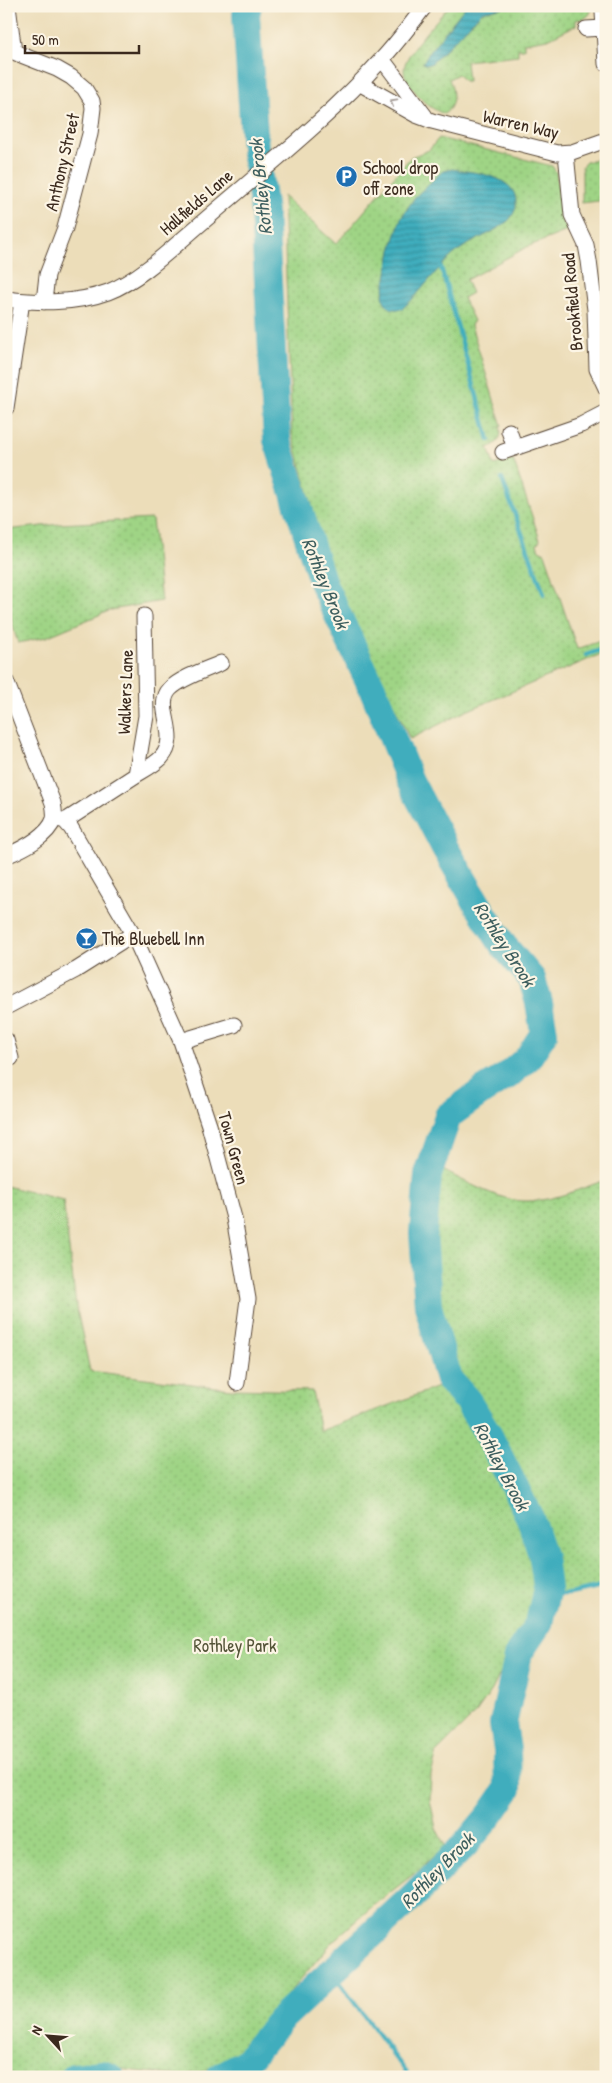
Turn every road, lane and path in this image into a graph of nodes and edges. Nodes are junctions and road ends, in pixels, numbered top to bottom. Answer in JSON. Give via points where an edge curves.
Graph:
{"nodes":[{"id":1,"x":8,"y":6,"type":"edge"},
{"id":2,"x":425,"y":6,"type":"edge"},
{"id":3,"x":603,"y":12,"type":"dead end"},
{"id":4,"x":604,"y":28,"type":"junction"},
{"id":5,"x":586,"y":29,"type":"dead end"},
{"id":6,"x":10,"y":50,"type":"edge"},
{"id":7,"x":382,"y":60,"type":"junction"},
{"id":8,"x":606,"y":64,"type":"edge"},
{"id":9,"x":359,"y":83,"type":"junction"},
{"id":10,"x":427,"y":120,"type":"junction"},
{"id":11,"x":606,"y":140,"type":"edge"},
{"id":12,"x":566,"y":153,"type":"junction"},
{"id":13,"x":6,"y":298,"type":"edge"},
{"id":14,"x":22,"y":300,"type":"junction"},
{"id":15,"x":44,"y":302,"type":"junction"},
{"id":16,"x":601,"y":344,"type":"edge"},
{"id":17,"x":606,"y":388,"type":"edge"},
{"id":18,"x":6,"y":408,"type":"edge"},
{"id":19,"x":606,"y":412,"type":"edge"},
{"id":20,"x":509,"y":431,"type":"dead end"},
{"id":21,"x":144,"y":616,"type":"dead end"},
{"id":22,"x":212,"y":663,"type":"dead end"},
{"id":23,"x":6,"y":681,"type":"edge"},
{"id":24,"x":136,"y":775,"type":"junction"},
{"id":25,"x":60,"y":819,"type":"junction"},
{"id":26,"x":6,"y":856,"type":"edge"},
{"id":27,"x":133,"y":934,"type":"junction"},
{"id":28,"x":6,"y":1008,"type":"edge"},
{"id":29,"x":234,"y":1025,"type":"dead end"},
{"id":30,"x":6,"y":1040,"type":"edge"},
{"id":31,"x":181,"y":1041,"type":"junction"},
{"id":32,"x":11,"y":1058,"type":"dead end"},
{"id":33,"x":237,"y":1383,"type":"dead end"}],
"edges":[{"from":1,"to":6,"type":"street"},
{"from":2,"to":7,"type":"street","name":"Hallfields Lane"},
{"from":3,"to":4,"type":"street"},
{"from":4,"to":5,"type":"street"},
{"from":4,"to":8,"type":"street"},
{"from":6,"to":15,"type":"street","name":"Anthony Street","via":[[71,77],[84,88],[94,108],[65,228],[47,275]]},
{"from":7,"to":9,"type":"street","name":"Hallfields Lane"},
{"from":7,"to":10,"type":"street"},
{"from":10,"to":9,"type":"street","name":"Warren Way","one_way":true},
{"from":9,"to":15,"type":"street","name":"Hallfields Lane","via":[[309,131],[165,253],[123,284],[94,296]]},
{"from":10,"to":12,"type":"street","name":"Warren Way","via":[[546,151]]},
{"from":11,"to":12,"type":"street","name":"Warren Way"},
{"from":12,"to":16,"type":"street","name":"Brookfield Road","via":[[572,215],[588,252]]},
{"from":13,"to":14,"type":"street","name":"Hallfields Lane"},
{"from":14,"to":15,"type":"street","name":"Hallfields Lane"},
{"from":14,"to":18,"type":"street"},
{"from":16,"to":17,"type":"street","name":"Brookfield Road","via":[[597,369]]},
{"from":19,"to":20,"type":"street","via":[[581,425],[509,450]]},
{"from":21,"to":24,"type":"street","name":"Walkers Lane","via":[[146,716]]},
{"from":22,"to":24,"type":"street","via":[[166,694],[168,746],[161,758]]},
{"from":23,"to":25,"type":"street"},
{"from":24,"to":25,"type":"street"},
{"from":25,"to":26,"type":"street"},
{"from":25,"to":27,"type":"street","name":"Town Green","via":[[72,828]]},
{"from":27,"to":28,"type":"street"},
{"from":27,"to":31,"type":"street","name":"Town Green"},
{"from":29,"to":31,"type":"street"},
{"from":30,"to":32,"type":"street"},
{"from":31,"to":33,"type":"street","name":"Town Green","via":[[209,1125],[234,1218],[248,1299]]}]}
